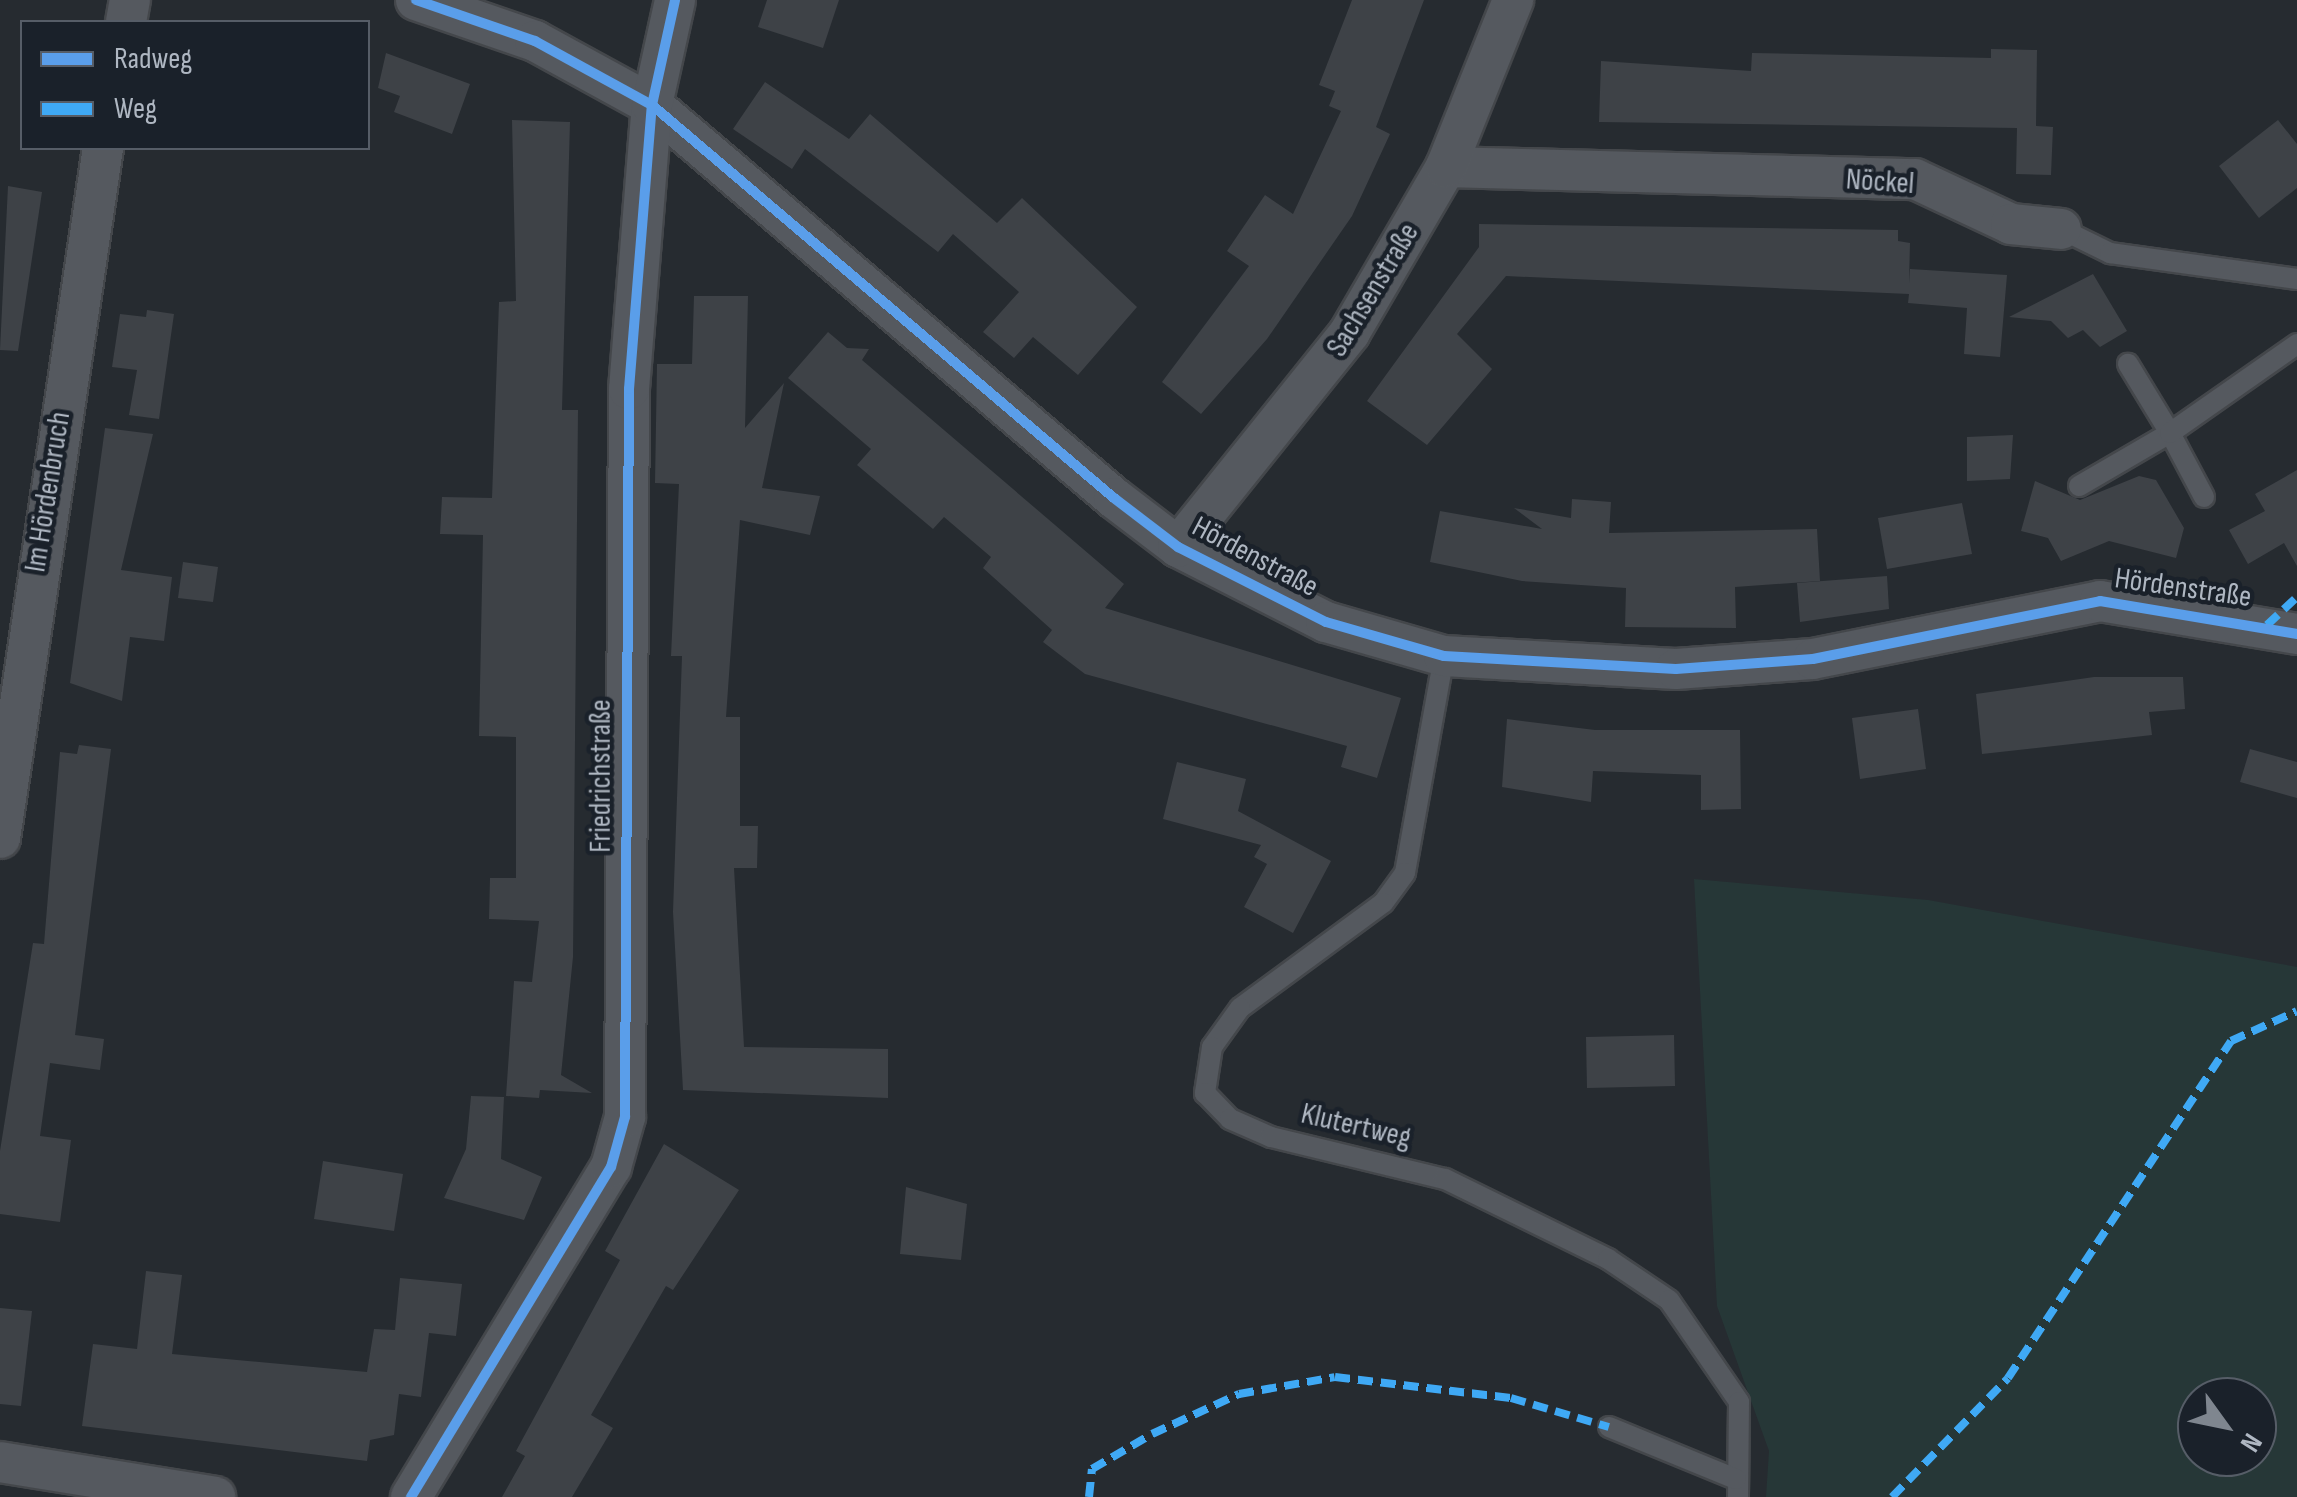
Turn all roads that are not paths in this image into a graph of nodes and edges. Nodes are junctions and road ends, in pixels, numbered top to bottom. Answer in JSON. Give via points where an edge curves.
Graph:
{"nodes":[{"id":1,"x":416,"y":0,"type":"edge"},
{"id":2,"x":675,"y":0,"type":"edge"},
{"id":3,"x":1513,"y":0,"type":"edge"},
{"id":4,"x":652,"y":106,"type":"junction"},
{"id":5,"x":103,"y":150,"type":"edge"},
{"id":6,"x":1446,"y":167,"type":"junction"},
{"id":7,"x":2061,"y":228,"type":"joint"},
{"id":8,"x":2297,"y":278,"type":"edge"},
{"id":9,"x":2297,"y":344,"type":"edge"},
{"id":10,"x":2128,"y":364,"type":"dead end"},
{"id":11,"x":2170,"y":433,"type":"junction"},
{"id":12,"x":2079,"y":486,"type":"dead end"},
{"id":13,"x":2204,"y":497,"type":"dead end"},
{"id":14,"x":1178,"y":547,"type":"junction"},
{"id":15,"x":2297,"y":634,"type":"edge"},
{"id":16,"x":1444,"y":656,"type":"junction"},
{"id":17,"x":0,"y":838,"type":"edge"},
{"id":18,"x":1609,"y":1427,"type":"dead end"},
{"id":19,"x":0,"y":1462,"type":"edge"},
{"id":20,"x":1737,"y":1488,"type":"edge"},
{"id":21,"x":215,"y":1497,"type":"edge"},
{"id":22,"x":411,"y":1497,"type":"edge"}],
"edges":[{"from":1,"to":4,"type":"street","name":"Hördenstraße","via":[[535,41]]},
{"from":2,"to":4,"type":"street","name":"Friedrichstraße"},
{"from":3,"to":6,"type":"street","name":"Sachsenstraße"},
{"from":4,"to":14,"type":"street","name":"Hördenstraße"},
{"from":4,"to":22,"type":"street","name":"Friedrichstraße","via":[[629,389],[626,1117],[611,1168]]},
{"from":5,"to":17,"type":"street","name":"Im Hördenbruch"},
{"from":6,"to":7,"type":"street","name":"Nöckel","via":[[1915,180],[2011,224]]},
{"from":6,"to":14,"type":"street","name":"Sachsenstraße","via":[[1318,379]]},
{"from":7,"to":8,"type":"lane","name":"Nöckel","via":[[2110,254]]},
{"from":9,"to":11,"type":"lane"},
{"from":10,"to":11,"type":"lane"},
{"from":11,"to":12,"type":"lane"},
{"from":11,"to":13,"type":"lane"},
{"from":14,"to":16,"type":"street","name":"Hördenstraße","via":[[1268,599]]},
{"from":15,"to":16,"type":"street","name":"Hördenstraße","via":[[2100,601],[1813,659],[1676,669]]},
{"from":16,"to":20,"type":"lane","name":"Klutertweg","via":[[1405,873],[1383,903],[1240,1008],[1212,1047],[1205,1093],[1230,1119],[1270,1137],[1462,1186],[1669,1300],[1739,1402]]},
{"from":18,"to":20,"type":"lane","name":"Klutertweg"},
{"from":19,"to":21,"type":"street"}]}
